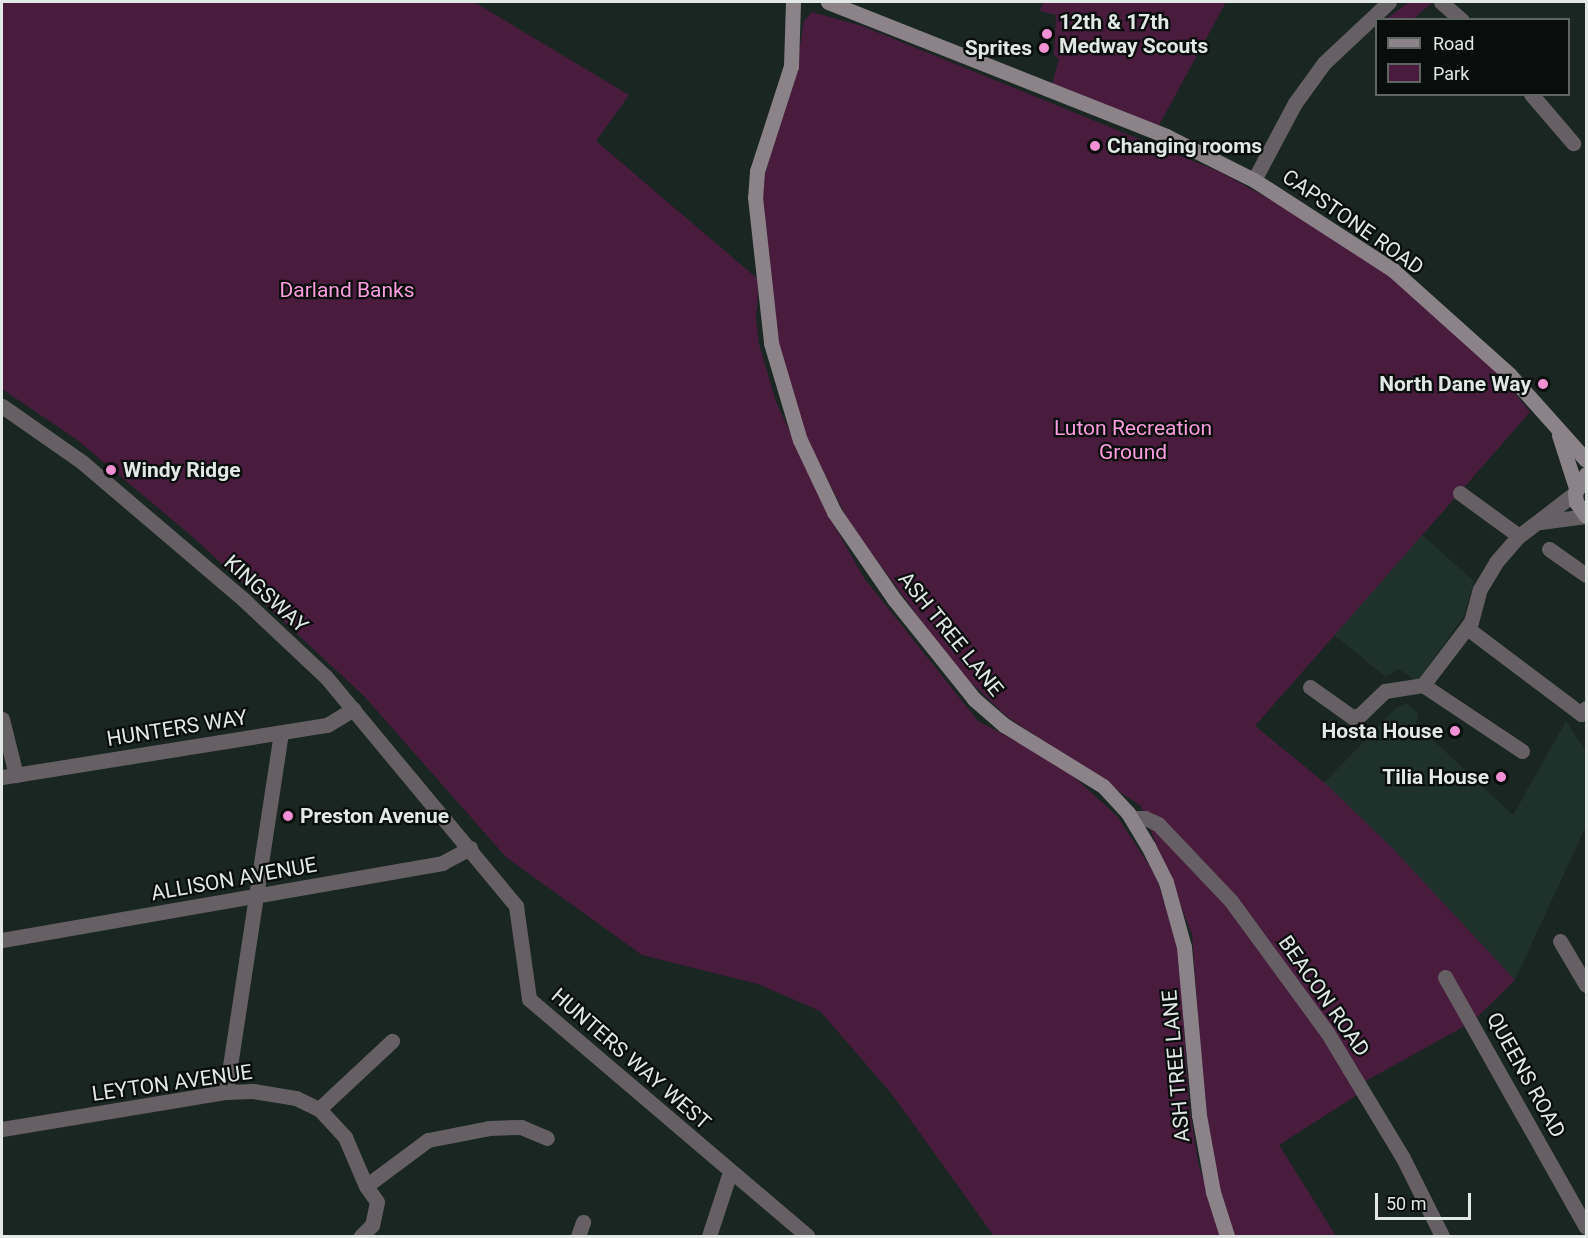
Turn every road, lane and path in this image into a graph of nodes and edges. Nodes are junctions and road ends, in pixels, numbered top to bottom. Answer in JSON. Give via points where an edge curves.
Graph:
{"nodes":[{"id":1,"x":793,"y":2,"type":"edge"},
{"id":2,"x":828,"y":2,"type":"edge"},
{"id":3,"x":1389,"y":2,"type":"edge"},
{"id":4,"x":1441,"y":2,"type":"edge"},
{"id":5,"x":1460,"y":18,"type":"edge"},
{"id":6,"x":1533,"y":96,"type":"edge"},
{"id":7,"x":1573,"y":143,"type":"dead end"},
{"id":8,"x":1254,"y":180,"type":"junction"},
{"id":9,"x":2,"y":406,"type":"edge"},
{"id":10,"x":1554,"y":421,"type":"junction"},
{"id":11,"x":1587,"y":460,"type":"edge"},
{"id":12,"x":1587,"y":474,"type":"edge"},
{"id":13,"x":1576,"y":490,"type":"junction"},
{"id":14,"x":1460,"y":493,"type":"dead end"},
{"id":15,"x":1586,"y":516,"type":"edge"},
{"id":16,"x":1540,"y":522,"type":"junction"},
{"id":17,"x":1519,"y":536,"type":"junction"},
{"id":18,"x":1549,"y":549,"type":"dead end"},
{"id":19,"x":1587,"y":575,"type":"edge"},
{"id":20,"x":1467,"y":628,"type":"junction"},
{"id":21,"x":1424,"y":685,"type":"junction"},
{"id":22,"x":1310,"y":687,"type":"dead end"},
{"id":23,"x":1587,"y":708,"type":"edge"},
{"id":24,"x":354,"y":709,"type":"junction"},
{"id":25,"x":2,"y":719,"type":"edge"},
{"id":26,"x":281,"y":733,"type":"junction"},
{"id":27,"x":1522,"y":751,"type":"dead end"},
{"id":28,"x":9,"y":776,"type":"edge"},
{"id":29,"x":1131,"y":818,"type":"junction"},
{"id":30,"x":470,"y":848,"type":"junction"},
{"id":31,"x":256,"y":896,"type":"junction"},
{"id":32,"x":2,"y":940,"type":"edge"},
{"id":33,"x":1560,"y":941,"type":"dead end"},
{"id":34,"x":1445,"y":977,"type":"dead end"},
{"id":35,"x":1587,"y":985,"type":"edge"},
{"id":36,"x":392,"y":1041,"type":"dead end"},
{"id":37,"x":226,"y":1092,"type":"junction"},
{"id":38,"x":320,"y":1109,"type":"junction"},
{"id":39,"x":2,"y":1129,"type":"edge"},
{"id":40,"x":547,"y":1138,"type":"dead end"},
{"id":41,"x":730,"y":1172,"type":"junction"},
{"id":42,"x":366,"y":1186,"type":"junction"},
{"id":43,"x":1587,"y":1227,"type":"edge"},
{"id":44,"x":361,"y":1236,"type":"edge"},
{"id":45,"x":709,"y":1236,"type":"edge"},
{"id":46,"x":807,"y":1236,"type":"edge"},
{"id":47,"x":1227,"y":1236,"type":"edge"},
{"id":48,"x":1442,"y":1236,"type":"edge"}],
"edges":[{"from":1,"to":29,"type":"street","name":"ASH TREE LANE","via":[[791,66],[759,161],[755,197],[771,343],[800,440],[834,512],[894,599],[974,699],[1004,725],[1084,772],[1113,795]]},
{"from":2,"to":8,"type":"street","name":"CAPSTONE ROAD","via":[[1166,136]]},
{"from":3,"to":8,"type":"street","via":[[1324,63],[1295,103]]},
{"from":4,"to":5,"type":"street"},
{"from":6,"to":7,"type":"street"},
{"from":8,"to":10,"type":"street","name":"CAPSTONE ROAD","via":[[1394,270],[1462,329]]},
{"from":9,"to":24,"type":"street","name":"KINGSWAY","via":[[82,462],[244,600]]},
{"from":10,"to":11,"type":"street","name":"CAPSTONE ROAD"},
{"from":10,"to":13,"type":"street","name":"CAPSTONE ROAD"},
{"from":12,"to":13,"type":"street"},
{"from":13,"to":15,"type":"street","name":"CAPSTONE ROAD","via":[[1576,502]]},
{"from":13,"to":16,"type":"street"},
{"from":14,"to":17,"type":"street"},
{"from":15,"to":16,"type":"street"},
{"from":16,"to":17,"type":"street"},
{"from":17,"to":20,"type":"street","via":[[1486,576]]},
{"from":18,"to":19,"type":"street"},
{"from":20,"to":21,"type":"street"},
{"from":20,"to":23,"type":"street","via":[[1581,714]]},
{"from":21,"to":22,"type":"street","via":[[1385,691],[1360,715],[1352,717]]},
{"from":21,"to":27,"type":"street"},
{"from":24,"to":26,"type":"street","name":"HUNTERS WAY","via":[[327,725]]},
{"from":24,"to":30,"type":"street","name":"KINGSWAY"},
{"from":25,"to":28,"type":"street"},
{"from":26,"to":28,"type":"street","name":"HUNTERS WAY"},
{"from":26,"to":31,"type":"street"},
{"from":29,"to":47,"type":"street","name":"ASH TREE LANE","via":[[1166,882],[1182,935],[1190,986],[1198,1107],[1213,1191]]},
{"from":29,"to":48,"type":"street","name":"BEACON ROAD","via":[[1145,818],[1158,824],[1231,901],[1327,1032],[1402,1158]]},
{"from":30,"to":31,"type":"street","name":"ALLISON AVENUE","via":[[442,863]]},
{"from":30,"to":41,"type":"street","name":"HUNTERS WAY WEST","via":[[516,906],[529,999]]},
{"from":31,"to":32,"type":"street","name":"ALLISON AVENUE"},
{"from":31,"to":37,"type":"street"},
{"from":33,"to":35,"type":"street"},
{"from":34,"to":43,"type":"street","name":"QUEENS ROAD"},
{"from":36,"to":38,"type":"street"},
{"from":37,"to":38,"type":"street","name":"LEYTON AVENUE","via":[[276,1093]]},
{"from":37,"to":39,"type":"street","name":"LEYTON AVENUE"},
{"from":38,"to":42,"type":"street","name":"LEYTON AVENUE","via":[[345,1137]]},
{"from":40,"to":42,"type":"street","via":[[521,1127],[489,1128],[428,1140]]},
{"from":41,"to":45,"type":"street"},
{"from":41,"to":46,"type":"street","name":"HUNTERS WAY WEST"},
{"from":42,"to":44,"type":"street","name":"LEYTON AVENUE","via":[[377,1202],[372,1225]]}]}
